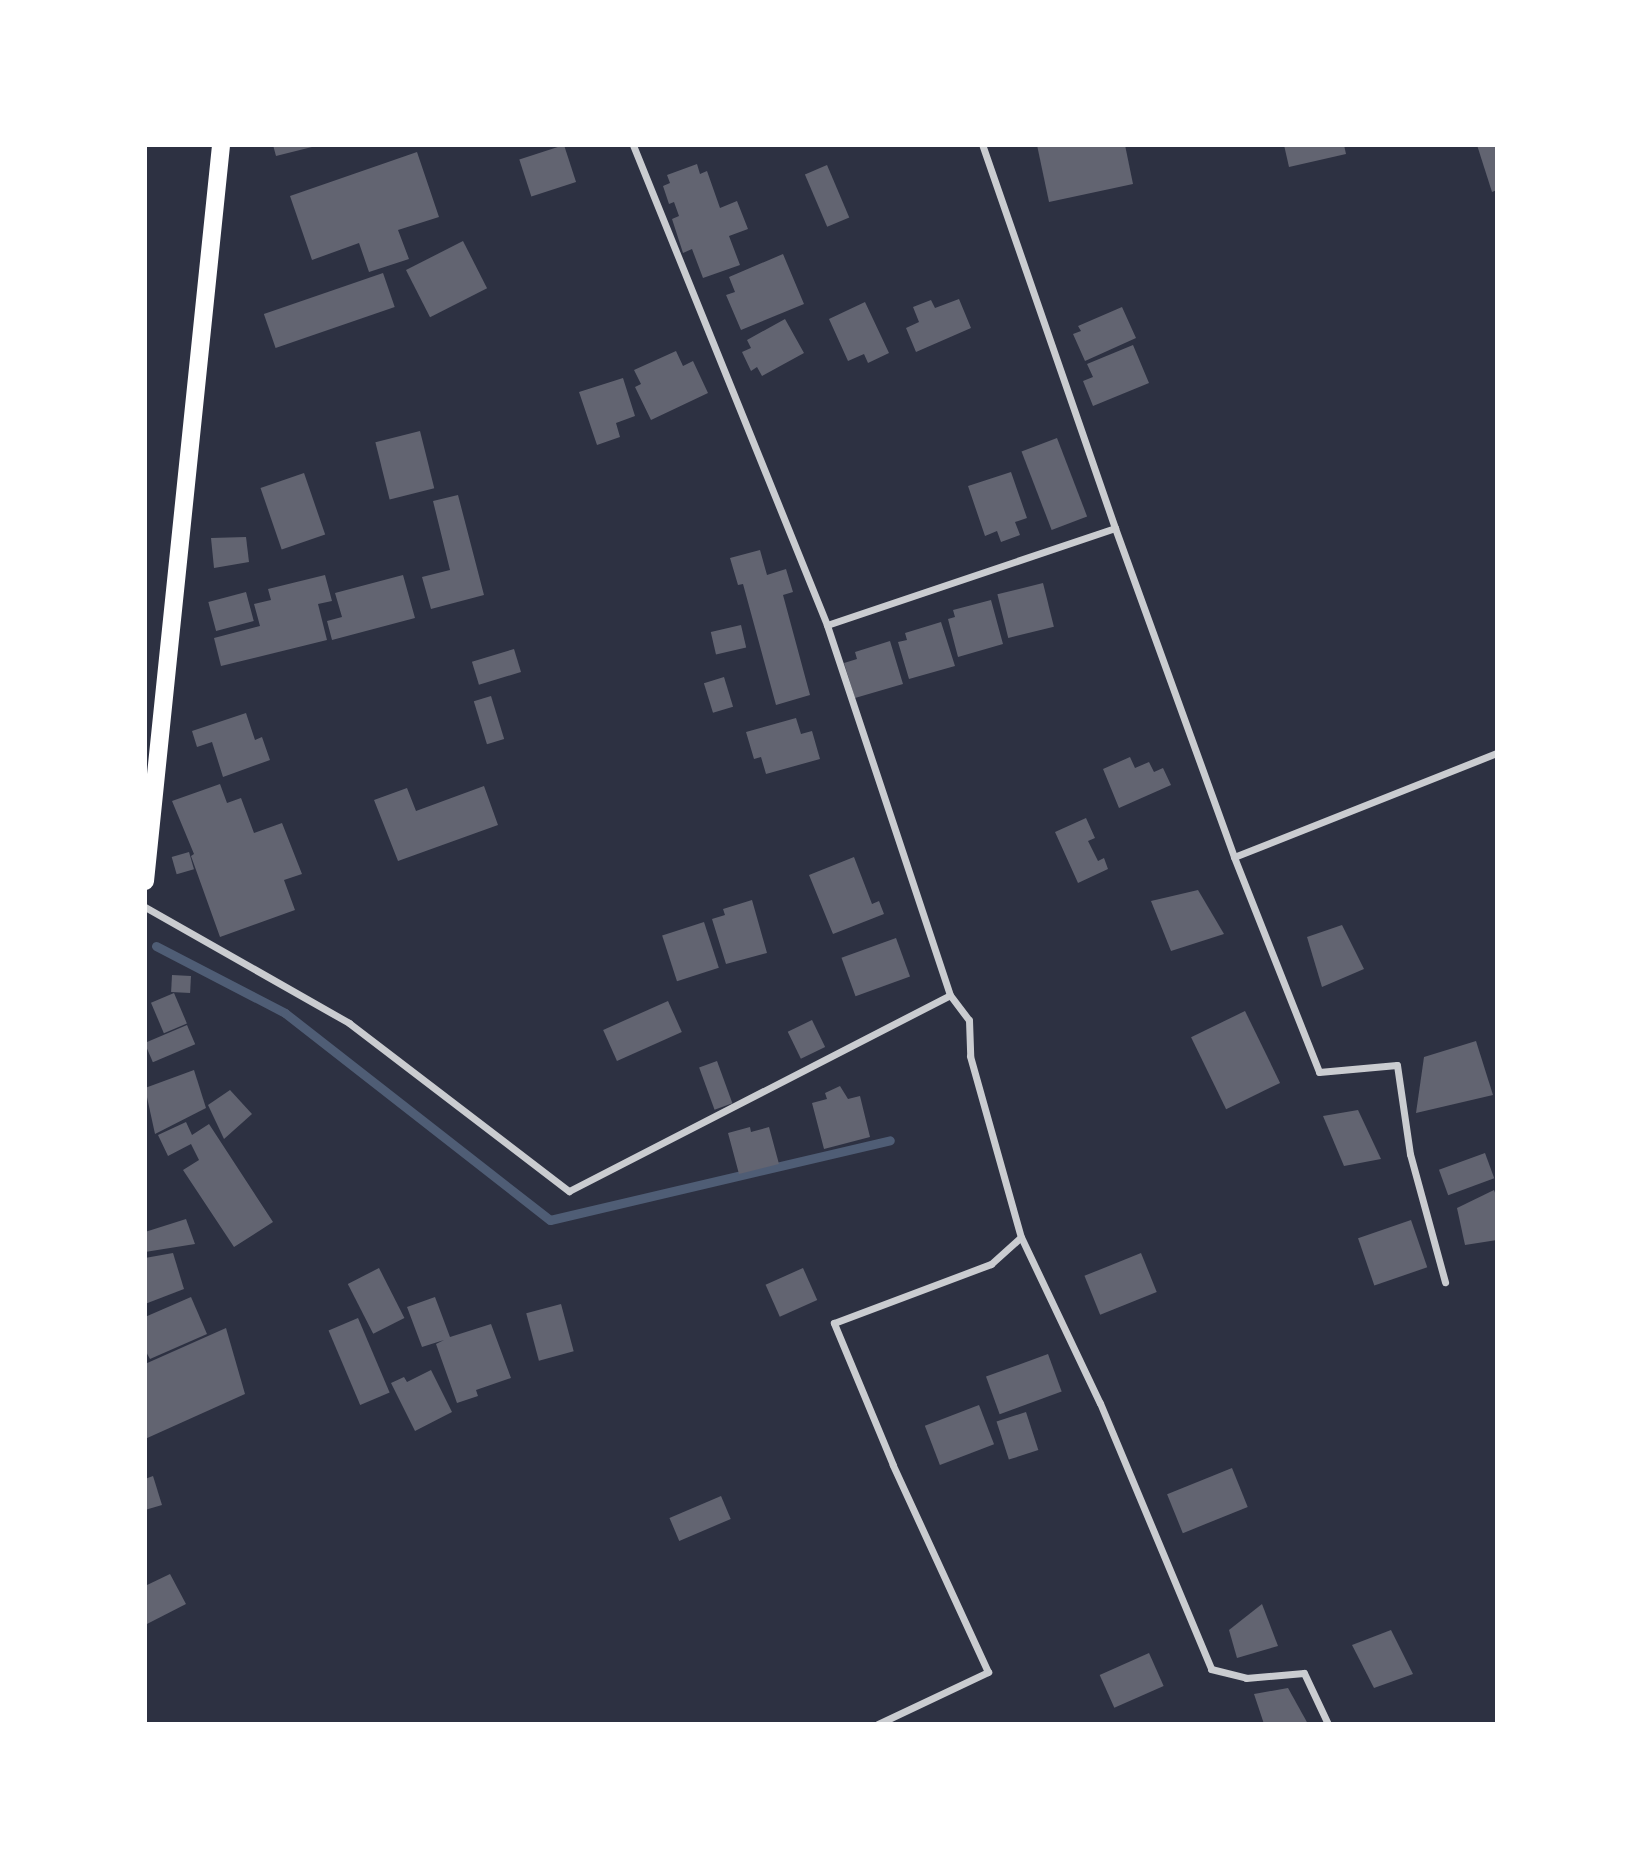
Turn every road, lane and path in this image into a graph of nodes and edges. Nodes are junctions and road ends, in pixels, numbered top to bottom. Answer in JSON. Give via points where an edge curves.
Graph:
{"nodes":[{"id":1,"x":221,"y":145,"type":"edge"},
{"id":2,"x":633,"y":145,"type":"edge"},
{"id":3,"x":982,"y":145,"type":"edge"},
{"id":4,"x":1115,"y":528,"type":"junction"},
{"id":5,"x":827,"y":625,"type":"junction"},
{"id":6,"x":1497,"y":753,"type":"edge"},
{"id":7,"x":1234,"y":857,"type":"junction"},
{"id":8,"x":145,"y":881,"type":"edge"},
{"id":9,"x":145,"y":907,"type":"edge"},
{"id":10,"x":950,"y":995,"type":"junction"},
{"id":11,"x":1021,"y":1237,"type":"junction"},
{"id":12,"x":1445,"y":1282,"type":"dead end"},
{"id":13,"x":878,"y":1724,"type":"edge"},
{"id":14,"x":1328,"y":1724,"type":"edge"}],
"edges":[{"from":1,"to":8,"type":"main road"},
{"from":2,"to":5,"type":"street"},
{"from":3,"to":4,"type":"street"},
{"from":4,"to":5,"type":"street"},
{"from":4,"to":7,"type":"street"},
{"from":5,"to":10,"type":"street"},
{"from":6,"to":7,"type":"street"},
{"from":7,"to":12,"type":"street","via":[[1319,1072],[1397,1065],[1410,1154]]},
{"from":9,"to":10,"type":"street","via":[[349,1023],[569,1191]]},
{"from":10,"to":11,"type":"street","via":[[970,1020],[970,1056]]},
{"from":11,"to":13,"type":"street","via":[[990,1264],[834,1323],[988,1672]]},
{"from":11,"to":14,"type":"street","via":[[1100,1403],[1211,1670],[1245,1678],[1304,1673]]}]}
